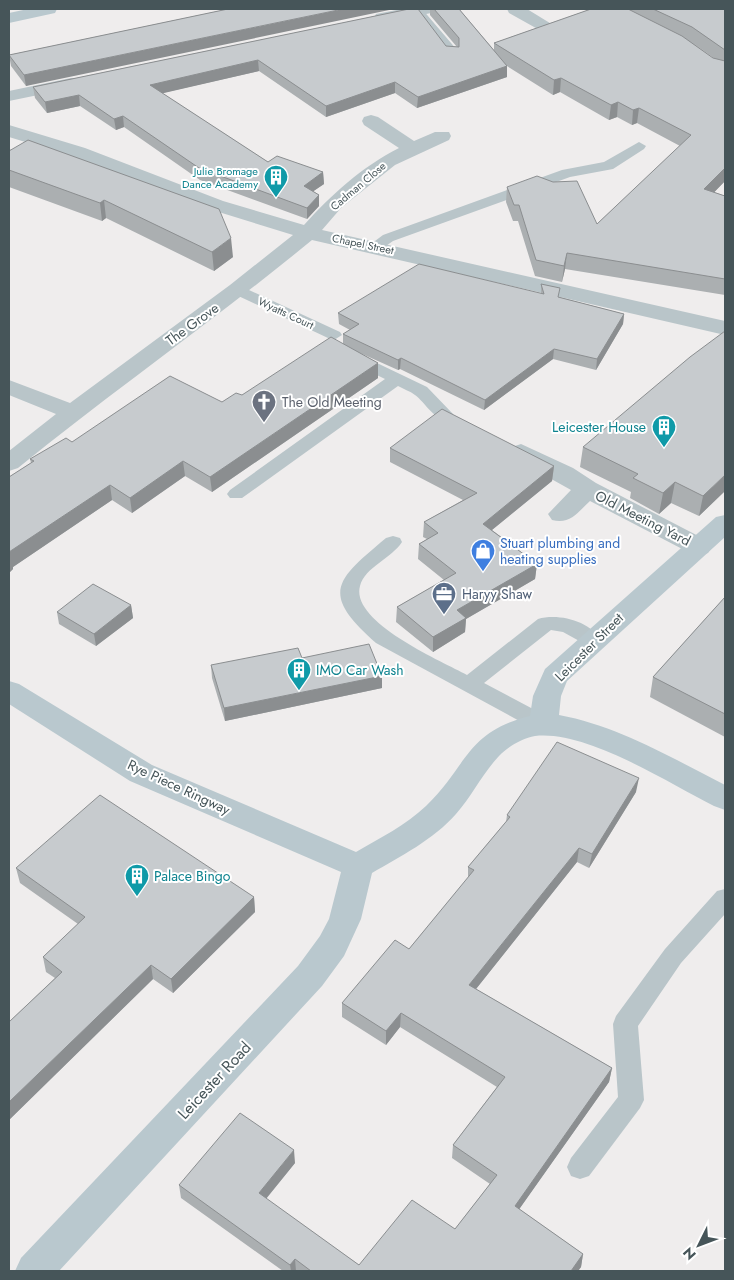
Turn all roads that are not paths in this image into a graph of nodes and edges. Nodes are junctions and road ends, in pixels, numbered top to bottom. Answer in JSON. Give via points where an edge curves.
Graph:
{"nodes":[{"id":1,"x":49,"y":9,"type":"edge"},
{"id":2,"x":515,"y":9,"type":"edge"},
{"id":3,"x":421,"y":10,"type":"edge"},
{"id":4,"x":9,"y":18,"type":"edge"},
{"id":5,"x":362,"y":22,"type":"edge"},
{"id":6,"x":565,"y":23,"type":"edge"},
{"id":7,"x":549,"y":28,"type":"junction"},
{"id":8,"x":524,"y":36,"type":"edge"},
{"id":9,"x":452,"y":53,"type":"edge"},
{"id":10,"x":85,"y":80,"type":"edge"},
{"id":11,"x":9,"y":96,"type":"edge"},
{"id":12,"x":371,"y":120,"type":"dead end"},
{"id":13,"x":9,"y":131,"type":"edge"},
{"id":14,"x":442,"y":136,"type":"dead end"},
{"id":15,"x":639,"y":146,"type":"dead end"},
{"id":16,"x":413,"y":148,"type":"junction"},
{"id":17,"x":308,"y":233,"type":"junction"},
{"id":18,"x":376,"y":247,"type":"junction"},
{"id":19,"x":238,"y":290,"type":"junction"},
{"id":20,"x":725,"y":328,"type":"edge"},
{"id":21,"x":334,"y":335,"type":"dead end"},
{"id":22,"x":341,"y":351,"type":"edge"},
{"id":23,"x":396,"y":378,"type":"junction"},
{"id":24,"x":9,"y":387,"type":"edge"},
{"id":25,"x":73,"y":412,"type":"junction"},
{"id":26,"x":453,"y":418,"type":"edge"},
{"id":27,"x":504,"y":444,"type":"edge"},
{"id":28,"x":9,"y":464,"type":"edge"},
{"id":29,"x":587,"y":489,"type":"junction"},
{"id":30,"x":236,"y":494,"type":"dead end"},
{"id":31,"x":561,"y":514,"type":"dead end"},
{"id":32,"x":725,"y":524,"type":"edge"},
{"id":33,"x":393,"y":542,"type":"dead end"},
{"id":34,"x":699,"y":547,"type":"junction"},
{"id":35,"x":592,"y":641,"type":"junction"},
{"id":36,"x":469,"y":684,"type":"junction"},
{"id":37,"x":9,"y":691,"type":"edge"},
{"id":38,"x":544,"y":724,"type":"junction"},
{"id":39,"x":725,"y":798,"type":"edge"},
{"id":40,"x":358,"y":866,"type":"junction"},
{"id":41,"x":725,"y":898,"type":"edge"},
{"id":42,"x":580,"y":1167,"type":"dead end"},
{"id":43,"x":34,"y":1271,"type":"edge"}],
"edges":[{"from":1,"to":4,"type":"main road"},
{"from":2,"to":7,"type":"street"},
{"from":3,"to":5,"type":"street"},
{"from":3,"to":9,"type":"lane"},
{"from":6,"to":7,"type":"street"},
{"from":7,"to":8,"type":"street"},
{"from":10,"to":11,"type":"street"},
{"from":12,"to":16,"type":"street"},
{"from":13,"to":17,"type":"street","name":"Chapel Street","via":[[78,152],[216,205]]},
{"from":14,"to":16,"type":"street","name":"Cadman Close"},
{"from":15,"to":18,"type":"lane","via":[[608,166],[567,173],[388,238]]},
{"from":16,"to":17,"type":"street","name":"Cadman Close","via":[[388,161],[342,198]]},
{"from":17,"to":18,"type":"street","name":"Chapel Street"},
{"from":17,"to":19,"type":"street","name":"The Grove"},
{"from":18,"to":20,"type":"street","name":"Chapel Street"},
{"from":19,"to":21,"type":"lane","name":"Wyatts Court"},
{"from":19,"to":25,"type":"street","name":"The Grove"},
{"from":22,"to":23,"type":"lane"},
{"from":23,"to":26,"type":"lane","via":[[421,391]]},
{"from":23,"to":30,"type":"lane"},
{"from":24,"to":25,"type":"street"},
{"from":25,"to":28,"type":"street","name":"The Grove"},
{"from":27,"to":29,"type":"street","name":"Old Meeting Yard"},
{"from":29,"to":31,"type":"street","name":"Old Meeting Yard"},
{"from":29,"to":34,"type":"street","name":"Old Meeting Yard"},
{"from":32,"to":34,"type":"main road","name":"Leicester Street"},
{"from":33,"to":36,"type":"lane","via":[[361,568],[350,585],[350,602],[383,638]]},
{"from":34,"to":35,"type":"main road","name":"Leicester Street"},
{"from":35,"to":36,"type":"lane","via":[[564,624],[545,624]]},
{"from":35,"to":38,"type":"main road","name":"Leicester Street","via":[[555,676],[547,696]]},
{"from":36,"to":38,"type":"lane"},
{"from":37,"to":40,"type":"main road","name":"Rye Piece Ringway","via":[[141,773]]},
{"from":38,"to":39,"type":"main road","via":[[567,727],[615,742]]},
{"from":38,"to":40,"type":"main road","via":[[518,729],[497,741],[480,759],[455,796],[430,822]]},
{"from":40,"to":43,"type":"main road","name":"Leicester Road","via":[[345,919],[332,946],[310,976]]},
{"from":41,"to":42,"type":"lane","via":[[672,956],[625,1024],[631,1100]]}]}
